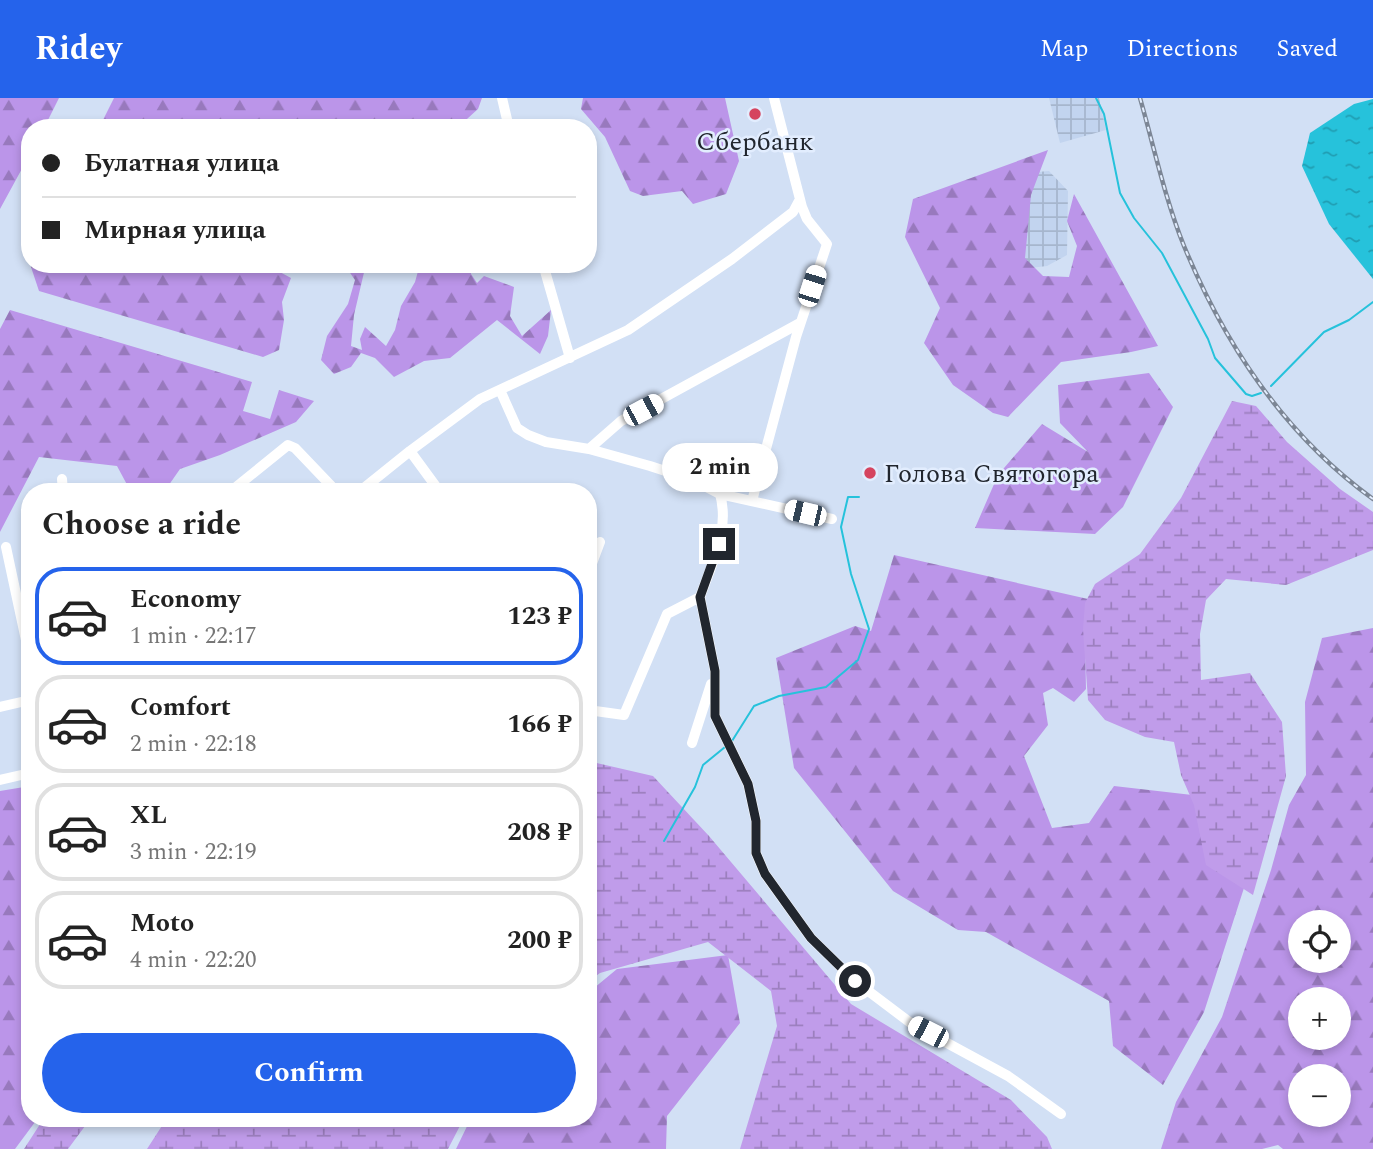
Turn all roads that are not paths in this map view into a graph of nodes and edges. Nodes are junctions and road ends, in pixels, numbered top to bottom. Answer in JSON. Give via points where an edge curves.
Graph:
{"nodes":[{"id":1,"x":502,"y":98,"type":"edge"},
{"id":2,"x":774,"y":98,"type":"edge"},
{"id":3,"x":507,"y":119,"type":"edge"},
{"id":4,"x":800,"y":199,"type":"junction"},
{"id":5,"x":546,"y":273,"type":"edge"},
{"id":6,"x":800,"y":323,"type":"junction"},
{"id":7,"x":570,"y":358,"type":"junction"},
{"id":8,"x":500,"y":390,"type":"junction"},
{"id":9,"x":589,"y":449,"type":"junction"},
{"id":10,"x":410,"y":451,"type":"junction"},
{"id":11,"x":62,"y":479,"type":"dead end"},
{"id":12,"x":62,"y":483,"type":"edge"},
{"id":13,"x":241,"y":483,"type":"edge"},
{"id":14,"x":328,"y":483,"type":"edge"},
{"id":15,"x":370,"y":483,"type":"edge"},
{"id":16,"x":433,"y":483,"type":"edge"},
{"id":17,"x":720,"y":494,"type":"junction"},
{"id":18,"x":752,"y":501,"type":"junction"},
{"id":19,"x":831,"y":519,"type":"dead end"},
{"id":20,"x":600,"y":542,"type":"dead end"},
{"id":21,"x":6,"y":547,"type":"dead end"},
{"id":22,"x":597,"y":550,"type":"edge"},
{"id":23,"x":700,"y":597,"type":"junction"},
{"id":24,"x":21,"y":617,"type":"edge"},
{"id":25,"x":715,"y":671,"type":"junction"},
{"id":26,"x":21,"y":702,"type":"edge"},
{"id":27,"x":0,"y":707,"type":"edge"},
{"id":28,"x":597,"y":711,"type":"edge"},
{"id":29,"x":692,"y":743,"type":"dead end"},
{"id":30,"x":21,"y":776,"type":"edge"},
{"id":31,"x":0,"y":780,"type":"edge"},
{"id":32,"x":1061,"y":1114,"type":"dead end"}],
"edges":[{"from":1,"to":3,"type":"street"},
{"from":2,"to":4,"type":"street"},
{"from":4,"to":6,"type":"street","via":[[807,219],[827,244]]},
{"from":4,"to":7,"type":"street","via":[[793,212],[733,259],[628,330]]},
{"from":5,"to":7,"type":"street"},
{"from":6,"to":9,"type":"street","via":[[621,421]]},
{"from":6,"to":18,"type":"street"},
{"from":7,"to":8,"type":"street"},
{"from":8,"to":9,"type":"street","via":[[517,428],[546,442]]},
{"from":8,"to":10,"type":"street","via":[[480,399]]},
{"from":9,"to":17,"type":"street","via":[[693,480]]},
{"from":10,"to":15,"type":"street"},
{"from":10,"to":16,"type":"street"},
{"from":11,"to":12,"type":"street"},
{"from":13,"to":14,"type":"street","via":[[288,445]]},
{"from":17,"to":18,"type":"street"},
{"from":17,"to":23,"type":"street","via":[[724,527]]},
{"from":18,"to":19,"type":"street"},
{"from":20,"to":22,"type":"street"},
{"from":21,"to":24,"type":"street"},
{"from":23,"to":25,"type":"street"},
{"from":23,"to":28,"type":"street","via":[[667,614],[624,715]]},
{"from":25,"to":29,"type":"street"},
{"from":25,"to":32,"type":"street","via":[[715,716],[748,784],[756,821],[756,853],[765,874],[811,938],[855,981],[912,1024],[1008,1076]]},
{"from":26,"to":27,"type":"street"},
{"from":30,"to":31,"type":"street"}]}
